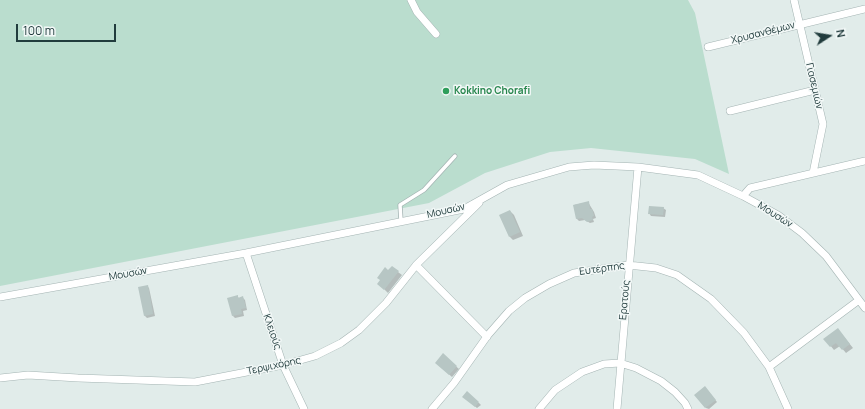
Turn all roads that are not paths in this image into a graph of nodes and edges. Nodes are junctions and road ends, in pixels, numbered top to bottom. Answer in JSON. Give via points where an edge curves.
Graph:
{"nodes":[{"id":1,"x":411,"y":0,"type":"edge"},
{"id":2,"x":794,"y":0,"type":"edge"},
{"id":3,"x":865,"y":9,"type":"edge"},
{"id":4,"x":800,"y":24,"type":"junction"},
{"id":5,"x":436,"y":34,"type":"dead end"},
{"id":6,"x":708,"y":47,"type":"dead end"},
{"id":7,"x":814,"y":90,"type":"junction"},
{"id":8,"x":730,"y":111,"type":"dead end"},
{"id":9,"x":455,"y":156,"type":"dead end"},
{"id":10,"x":865,"y":161,"type":"edge"},
{"id":11,"x":638,"y":167,"type":"junction"},
{"id":12,"x":813,"y":173,"type":"junction"},
{"id":13,"x":743,"y":196,"type":"junction"},
{"id":14,"x":485,"y":198,"type":"joint"},
{"id":15,"x":465,"y":212,"type":"junction"},
{"id":16,"x":400,"y":221,"type":"junction"},
{"id":17,"x":246,"y":253,"type":"junction"},
{"id":18,"x":416,"y":265,"type":"junction"},
{"id":19,"x":628,"y":265,"type":"junction"},
{"id":20,"x":0,"y":297,"type":"edge"},
{"id":21,"x":859,"y":300,"type":"junction"},
{"id":22,"x":865,"y":308,"type":"edge"},
{"id":23,"x":487,"y":337,"type":"junction"},
{"id":24,"x":620,"y":363,"type":"junction"},
{"id":25,"x":283,"y":365,"type":"junction"},
{"id":26,"x":769,"y":367,"type":"junction"},
{"id":27,"x":0,"y":378,"type":"edge"},
{"id":28,"x":688,"y":408,"type":"edge"},
{"id":29,"x":304,"y":409,"type":"edge"},
{"id":30,"x":432,"y":409,"type":"edge"},
{"id":31,"x":539,"y":409,"type":"edge"},
{"id":32,"x":617,"y":409,"type":"edge"},
{"id":33,"x":788,"y":409,"type":"edge"}],
"edges":[{"from":1,"to":5,"type":"street","via":[[417,12]]},
{"from":2,"to":4,"type":"street","name":"Γιασεμιών"},
{"from":3,"to":4,"type":"street","name":"Χρυσανθέμων"},
{"from":4,"to":6,"type":"street","name":"Χρυσανθέμων"},
{"from":4,"to":7,"type":"street","name":"Γιασεμιών"},
{"from":7,"to":8,"type":"street"},
{"from":7,"to":12,"type":"street","name":"Γιασεμιών","via":[[823,124]]},
{"from":9,"to":16,"type":"lane","via":[[424,190],[400,205]]},
{"from":10,"to":12,"type":"street"},
{"from":11,"to":13,"type":"street","name":"Μουσών","via":[[698,175]]},
{"from":11,"to":14,"type":"street","name":"Μουσών","via":[[570,167],[508,185]]},
{"from":11,"to":19,"type":"street","name":"Ερατούς"},
{"from":12,"to":13,"type":"street","via":[[750,188]]},
{"from":13,"to":21,"type":"street","name":"Μουσών","via":[[778,215],[802,233],[826,256]]},
{"from":14,"to":15,"type":"street","name":"Τερψιχόρης"},
{"from":15,"to":16,"type":"street","name":"Μουσών"},
{"from":15,"to":18,"type":"street","name":"Τερψιχόρης"},
{"from":16,"to":17,"type":"street","name":"Μουσών"},
{"from":17,"to":20,"type":"street","name":"Μουσών"},
{"from":17,"to":25,"type":"street","name":"Κλειούς"},
{"from":18,"to":23,"type":"street"},
{"from":18,"to":25,"type":"street","name":"Τερψιχόρης","via":[[386,303],[359,330],[341,343],[315,356]]},
{"from":19,"to":23,"type":"street","name":"Ευτέρπης","via":[[574,273],[549,284],[509,311]]},
{"from":19,"to":24,"type":"street","name":"Ερατούς"},
{"from":19,"to":26,"type":"street","name":"Ευτέρπης","via":[[656,268],[677,275],[711,300],[744,333]]},
{"from":21,"to":22,"type":"street","name":"Μουσών"},
{"from":21,"to":26,"type":"street"},
{"from":23,"to":30,"type":"street","name":"Ευτέρπης"},
{"from":24,"to":28,"type":"street","via":[[661,381],[675,392]]},
{"from":24,"to":31,"type":"street","via":[[604,364],[582,372],[555,390]]},
{"from":24,"to":32,"type":"street","name":"Ερατούς"},
{"from":25,"to":27,"type":"street","name":"Τερψιχόρης","via":[[195,382],[28,374]]},
{"from":25,"to":29,"type":"street","name":"Κλειούς"},
{"from":26,"to":33,"type":"street","name":"Ευτέρπης"}]}
